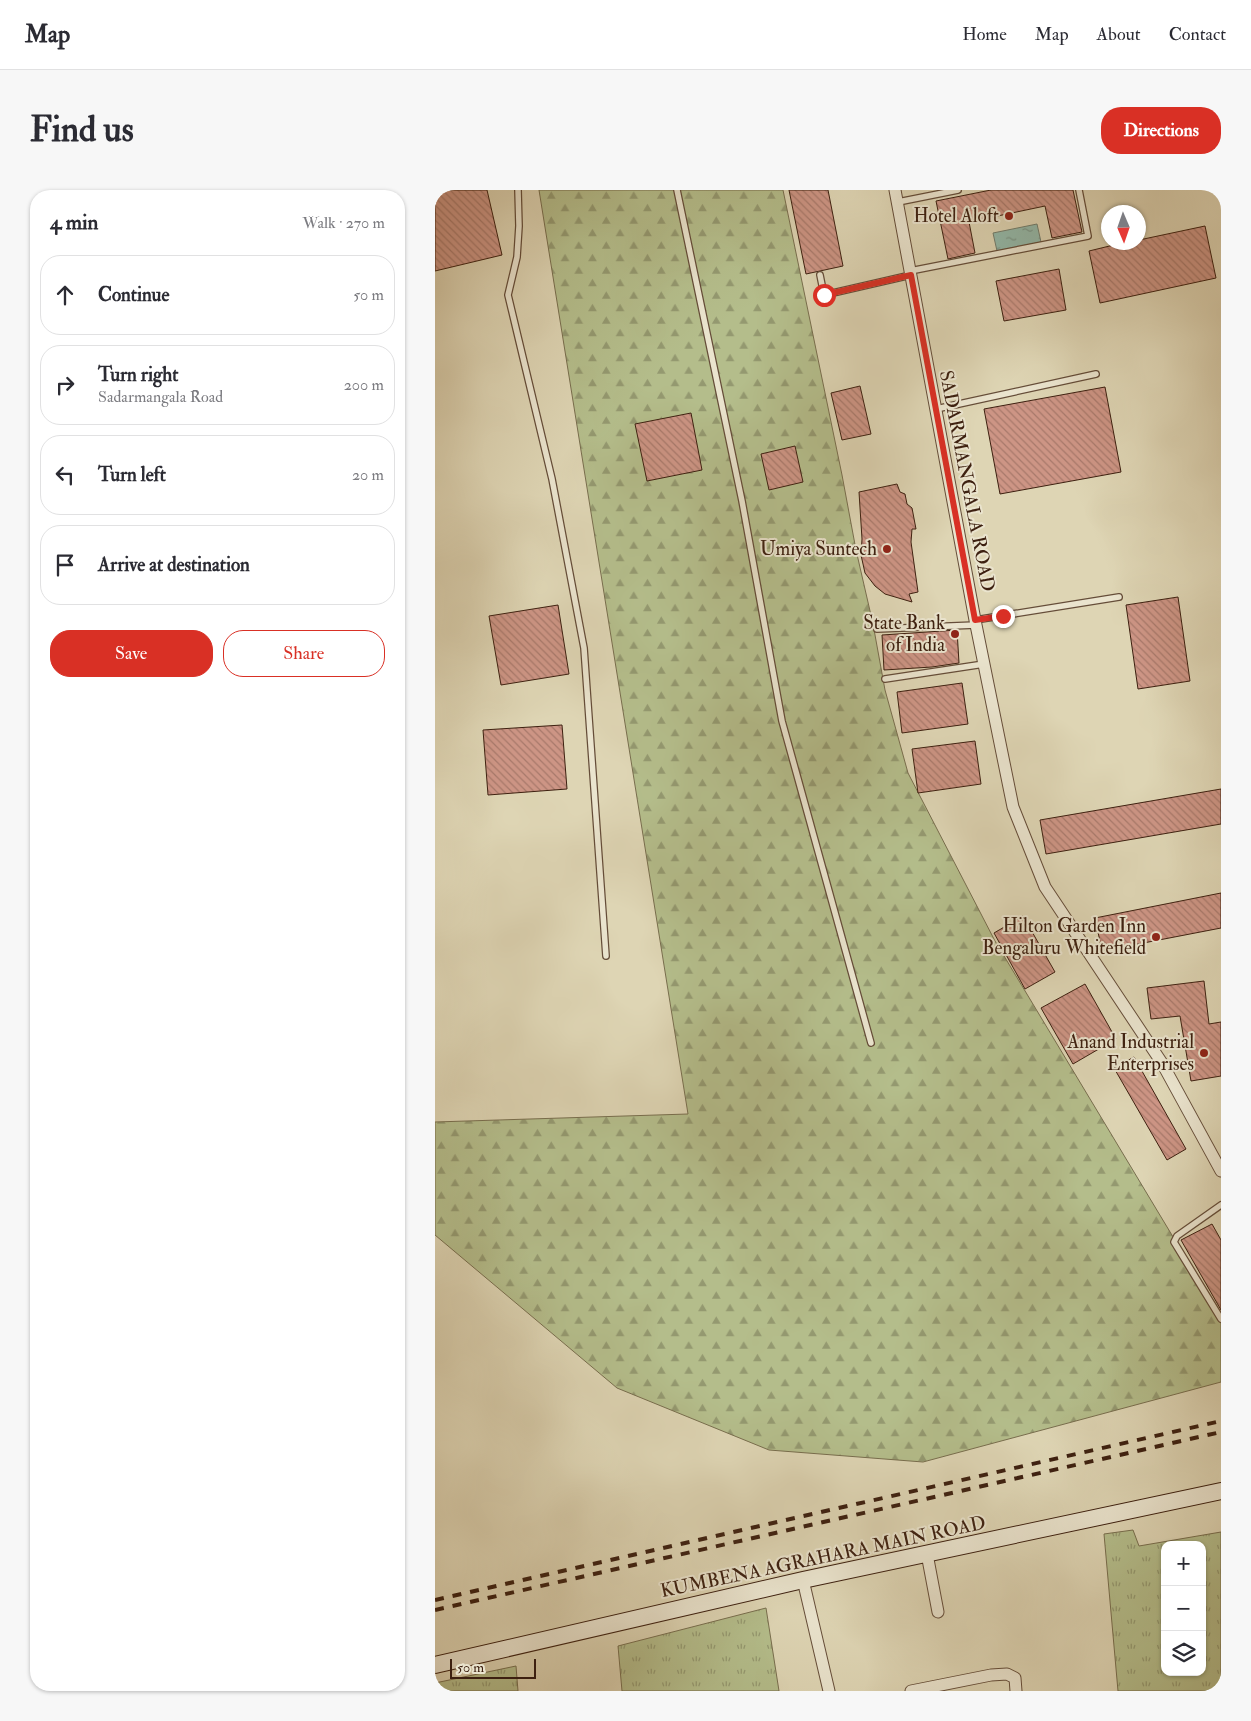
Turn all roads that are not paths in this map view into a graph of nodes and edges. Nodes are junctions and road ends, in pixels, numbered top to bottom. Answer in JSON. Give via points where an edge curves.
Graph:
{"nodes":[{"id":1,"x":518,"y":190,"type":"edge"},
{"id":2,"x":677,"y":190,"type":"edge"},
{"id":3,"x":895,"y":190,"type":"edge"},
{"id":4,"x":958,"y":190,"type":"edge"},
{"id":5,"x":1079,"y":190,"type":"edge"},
{"id":6,"x":898,"y":202,"type":"junction"},
{"id":7,"x":911,"y":273,"type":"junction"},
{"id":8,"x":820,"y":275,"type":"dead end"},
{"id":9,"x":1096,"y":374,"type":"dead end"},
{"id":10,"x":936,"y":409,"type":"junction"},
{"id":11,"x":1119,"y":596,"type":"dead end"},
{"id":12,"x":976,"y":623,"type":"junction"},
{"id":13,"x":877,"y":629,"type":"dead end"},
{"id":14,"x":984,"y":664,"type":"junction"},
{"id":15,"x":885,"y":679,"type":"dead end"},
{"id":16,"x":606,"y":956,"type":"dead end"},
{"id":17,"x":871,"y":1043,"type":"dead end"},
{"id":18,"x":1221,"y":1171,"type":"edge"},
{"id":19,"x":1221,"y":1204,"type":"edge"},
{"id":20,"x":1221,"y":1319,"type":"edge"},
{"id":21,"x":1221,"y":1492,"type":"edge"},
{"id":22,"x":927,"y":1554,"type":"junction"},
{"id":23,"x":803,"y":1580,"type":"junction"},
{"id":24,"x":938,"y":1612,"type":"dead end"},
{"id":25,"x":435,"y":1665,"type":"edge"},
{"id":26,"x":829,"y":1691,"type":"edge"},
{"id":27,"x":911,"y":1691,"type":"edge"},
{"id":28,"x":1016,"y":1691,"type":"edge"}],
"edges":[{"from":1,"to":16,"type":"lane","via":[[517,257],[508,295],[553,480],[584,648]]},
{"from":2,"to":17,"type":"lane","via":[[742,501],[782,721]]},
{"from":3,"to":6,"type":"street","name":"SADARMANGALA ROAD"},
{"from":4,"to":6,"type":"lane"},
{"from":5,"to":7,"type":"lane","via":[[1088,236]]},
{"from":6,"to":7,"type":"street","name":"SADARMANGALA ROAD"},
{"from":7,"to":8,"type":"lane","via":[[824,295]]},
{"from":7,"to":10,"type":"street","name":"SADARMANGALA ROAD"},
{"from":9,"to":10,"type":"lane"},
{"from":10,"to":12,"type":"street","name":"SADARMANGALA ROAD"},
{"from":11,"to":12,"type":"lane"},
{"from":12,"to":13,"type":"lane"},
{"from":12,"to":14,"type":"street","name":"SADARMANGALA ROAD"},
{"from":14,"to":15,"type":"lane"},
{"from":14,"to":18,"type":"street","name":"SADARMANGALA ROAD","via":[[1013,807],[1045,887],[1162,1063]]},
{"from":19,"to":20,"type":"lane","via":[[1177,1236],[1174,1242]]},
{"from":21,"to":22,"type":"street","name":"KUMBENA AGRAHARA MAIN ROAD"},
{"from":22,"to":23,"type":"street","name":"KUMBENA AGRAHARA MAIN ROAD"},
{"from":22,"to":24,"type":"street"},
{"from":23,"to":25,"type":"street","name":"KUMBENA AGRAHARA MAIN ROAD"},
{"from":23,"to":26,"type":"street"},
{"from":27,"to":28,"type":"street","via":[[1007,1674],[1015,1678]]}]}
